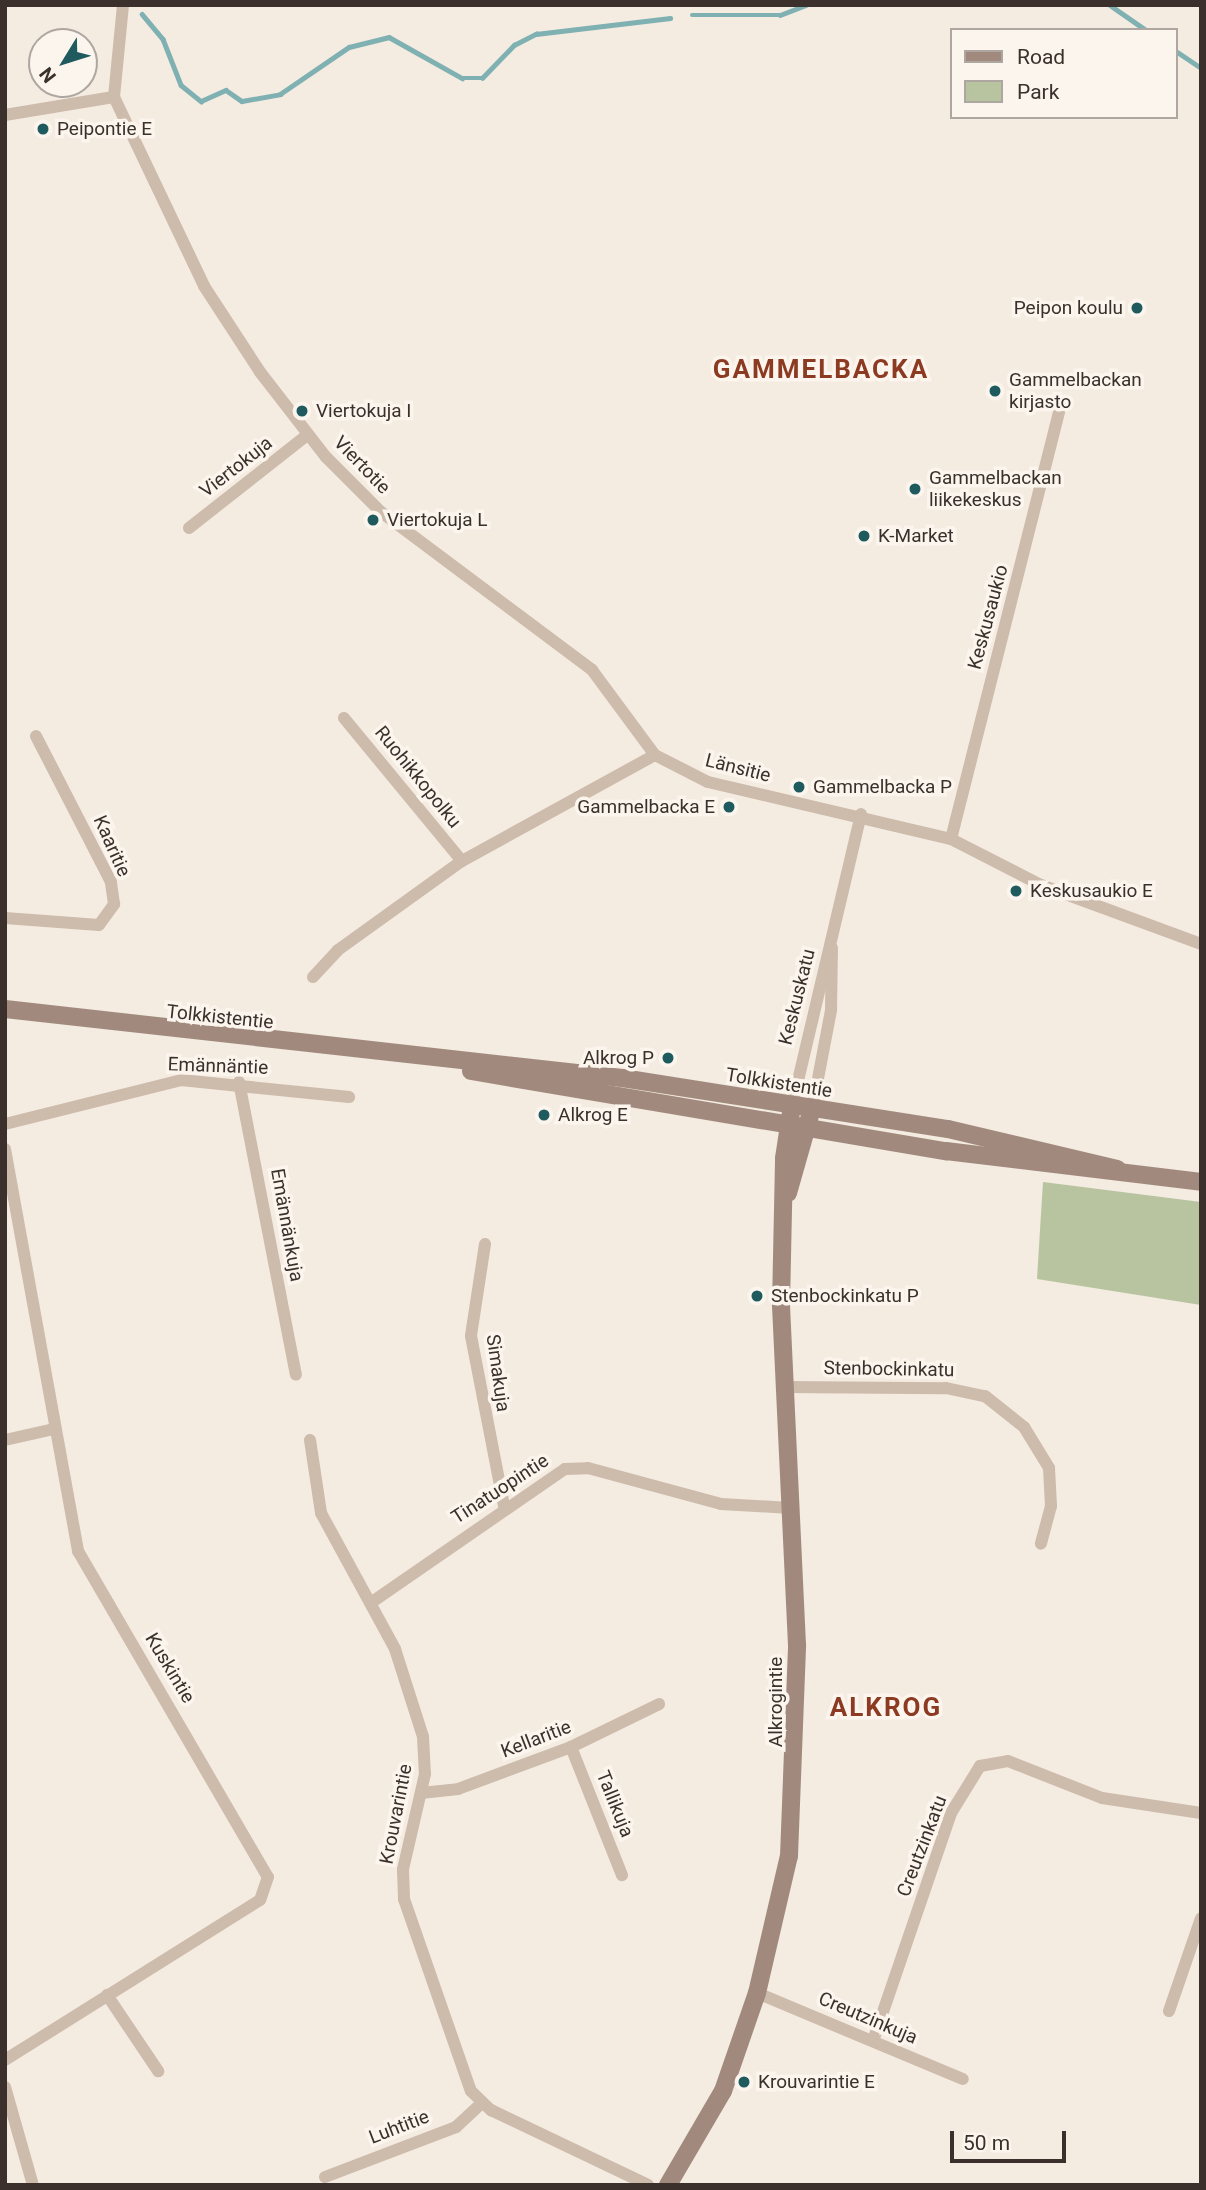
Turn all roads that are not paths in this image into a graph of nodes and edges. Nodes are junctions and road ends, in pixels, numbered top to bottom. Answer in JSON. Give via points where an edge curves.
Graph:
{"nodes":[{"id":1,"x":123,"y":5,"type":"edge"},
{"id":2,"x":114,"y":97,"type":"junction"},
{"id":3,"x":5,"y":115,"type":"edge"},
{"id":4,"x":1061,"y":403,"type":"dead end"},
{"id":5,"x":307,"y":435,"type":"junction"},
{"id":6,"x":189,"y":528,"type":"dead end"},
{"id":7,"x":344,"y":718,"type":"dead end"},
{"id":8,"x":36,"y":736,"type":"dead end"},
{"id":9,"x":655,"y":755,"type":"junction"},
{"id":10,"x":861,"y":814,"type":"junction"},
{"id":11,"x":951,"y":839,"type":"junction"},
{"id":12,"x":461,"y":861,"type":"junction"},
{"id":13,"x":5,"y":918,"type":"edge"},
{"id":14,"x":831,"y":938,"type":"junction"},
{"id":15,"x":1201,"y":944,"type":"edge"},
{"id":16,"x":313,"y":977,"type":"dead end"},
{"id":17,"x":5,"y":1009,"type":"edge"},
{"id":18,"x":430,"y":1060,"type":"junction"},
{"id":19,"x":239,"y":1082,"type":"junction"},
{"id":20,"x":349,"y":1097,"type":"dead end"},
{"id":21,"x":792,"y":1106,"type":"junction"},
{"id":22,"x":812,"y":1110,"type":"junction"},
{"id":23,"x":5,"y":1124,"type":"edge"},
{"id":24,"x":789,"y":1125,"type":"junction"},
{"id":25,"x":808,"y":1128,"type":"junction"},
{"id":26,"x":5,"y":1149,"type":"edge"},
{"id":27,"x":1117,"y":1169,"type":"junction"},
{"id":28,"x":1201,"y":1182,"type":"edge"},
{"id":29,"x":787,"y":1196,"type":"junction"},
{"id":30,"x":485,"y":1244,"type":"dead end"},
{"id":31,"x":296,"y":1375,"type":"dead end"},
{"id":32,"x":784,"y":1387,"type":"junction"},
{"id":33,"x":54,"y":1429,"type":"junction"},
{"id":34,"x":5,"y":1440,"type":"edge"},
{"id":35,"x":310,"y":1440,"type":"dead end"},
{"id":36,"x":504,"y":1506,"type":"junction"},
{"id":37,"x":790,"y":1508,"type":"junction"},
{"id":38,"x":1041,"y":1544,"type":"dead end"},
{"id":39,"x":372,"y":1602,"type":"junction"},
{"id":40,"x":659,"y":1704,"type":"dead end"},
{"id":41,"x":571,"y":1747,"type":"junction"},
{"id":42,"x":421,"y":1793,"type":"junction"},
{"id":43,"x":1201,"y":1813,"type":"edge"},
{"id":44,"x":622,"y":1875,"type":"dead end"},
{"id":45,"x":1201,"y":1917,"type":"edge"},
{"id":46,"x":758,"y":1993,"type":"junction"},
{"id":47,"x":107,"y":1995,"type":"junction"},
{"id":48,"x":1170,"y":2011,"type":"dead end"},
{"id":49,"x":873,"y":2041,"type":"junction"},
{"id":50,"x":5,"y":2060,"type":"edge"},
{"id":51,"x":158,"y":2071,"type":"dead end"},
{"id":52,"x":963,"y":2079,"type":"dead end"},
{"id":53,"x":5,"y":2087,"type":"edge"},
{"id":54,"x":481,"y":2104,"type":"junction"},
{"id":55,"x":325,"y":2177,"type":"dead end"},
{"id":56,"x":33,"y":2185,"type":"edge"},
{"id":57,"x":648,"y":2185,"type":"edge"},
{"id":58,"x":668,"y":2185,"type":"edge"}],
"edges":[{"from":1,"to":2,"type":"street"},
{"from":2,"to":3,"type":"street"},
{"from":2,"to":5,"type":"street","name":"Viertotie","via":[[204,286]]},
{"from":4,"to":11,"type":"street","name":"Keskusaukio"},
{"from":5,"to":6,"type":"street","name":"Viertokuja"},
{"from":5,"to":9,"type":"street","name":"Viertotie","via":[[419,546],[592,670]]},
{"from":7,"to":12,"type":"street","name":"Ruohikkopolku"},
{"from":8,"to":13,"type":"street","name":"Kaaritie","via":[[111,882],[114,904],[99,925]]},
{"from":9,"to":10,"type":"street","name":"Länsitie","via":[[708,782]]},
{"from":9,"to":12,"type":"street"},
{"from":10,"to":11,"type":"street","name":"Länsitie"},
{"from":10,"to":14,"type":"street","name":"Keskuskatu"},
{"from":11,"to":15,"type":"street","name":"Länsitie","via":[[1041,885]]},
{"from":12,"to":16,"type":"street","via":[[338,950]]},
{"from":14,"to":21,"type":"street","name":"Keskuskatu"},
{"from":14,"to":22,"type":"street","name":"Keskuskatu","via":[[831,1010]]},
{"from":17,"to":18,"type":"street","name":"Tolkkistentie"},
{"from":18,"to":21,"type":"street","name":"Tolkkistentie","via":[[609,1076]]},
{"from":18,"to":24,"type":"street","name":"Tolkkistentie","via":[[512,1081]]},
{"from":19,"to":20,"type":"street","name":"Emännäntie"},
{"from":19,"to":23,"type":"street","name":"Emännäntie","via":[[155,1083]]},
{"from":19,"to":31,"type":"street","name":"Emännänkuja"},
{"from":21,"to":22,"type":"street","name":"Tolkkistentie"},
{"from":21,"to":24,"type":"street","name":"Alkrogintie"},
{"from":22,"to":25,"type":"street","name":"Alkrogintie"},
{"from":22,"to":27,"type":"street","name":"Tolkkistentie","via":[[1050,1149]]},
{"from":24,"to":25,"type":"street","name":"Tolkkistentie"},
{"from":24,"to":29,"type":"street","name":"Alkrogintie"},
{"from":25,"to":27,"type":"street","name":"Tolkkistentie"},
{"from":25,"to":29,"type":"street","name":"Alkrogintie"},
{"from":26,"to":33,"type":"street","name":"Kuskintie"},
{"from":27,"to":28,"type":"street","name":"Tolkkistentie"},
{"from":29,"to":32,"type":"street","name":"Alkrogintie"},
{"from":30,"to":36,"type":"street","name":"Simakuja","via":[[471,1336]]},
{"from":32,"to":37,"type":"street","name":"Alkrogintie"},
{"from":32,"to":38,"type":"street","name":"Stenbockinkatu","via":[[946,1388],[985,1396],[1024,1427],[1049,1468],[1051,1506]]},
{"from":33,"to":34,"type":"street"},
{"from":33,"to":47,"type":"street","name":"Kuskintie","via":[[78,1551],[268,1877],[260,1900]]},
{"from":35,"to":39,"type":"street","name":"Krouvarintie","via":[[321,1513]]},
{"from":36,"to":37,"type":"street","name":"Tinatuopintie","via":[[575,1467],[720,1504]]},
{"from":36,"to":39,"type":"street","name":"Tinatuopintie"},
{"from":37,"to":46,"type":"street","name":"Alkrogintie","via":[[797,1762],[789,1856]]},
{"from":39,"to":42,"type":"street","name":"Krouvarintie","via":[[417,1715],[426,1755]]},
{"from":40,"to":41,"type":"street","name":"Kellaritie"},
{"from":41,"to":42,"type":"street","name":"Kellaritie","via":[[458,1789]]},
{"from":41,"to":44,"type":"street","name":"Tallikuja"},
{"from":42,"to":54,"type":"street","name":"Krouvarintie","via":[[403,1869],[404,1899]]},
{"from":43,"to":49,"type":"street","name":"Creutzinkatu","via":[[1102,1798],[1008,1761],[980,1766],[951,1813]]},
{"from":45,"to":48,"type":"street"},
{"from":46,"to":49,"type":"street","name":"Creutzinkuja"},
{"from":46,"to":58,"type":"street","name":"Alkrogintie","via":[[723,2091]]},
{"from":47,"to":50,"type":"street","name":"Kuskintie"},
{"from":47,"to":51,"type":"street"},
{"from":49,"to":52,"type":"street","name":"Creutzinkuja"},
{"from":53,"to":56,"type":"street"},
{"from":54,"to":55,"type":"street","name":"Luhtitie","via":[[456,2127]]},
{"from":54,"to":57,"type":"street"}]}
